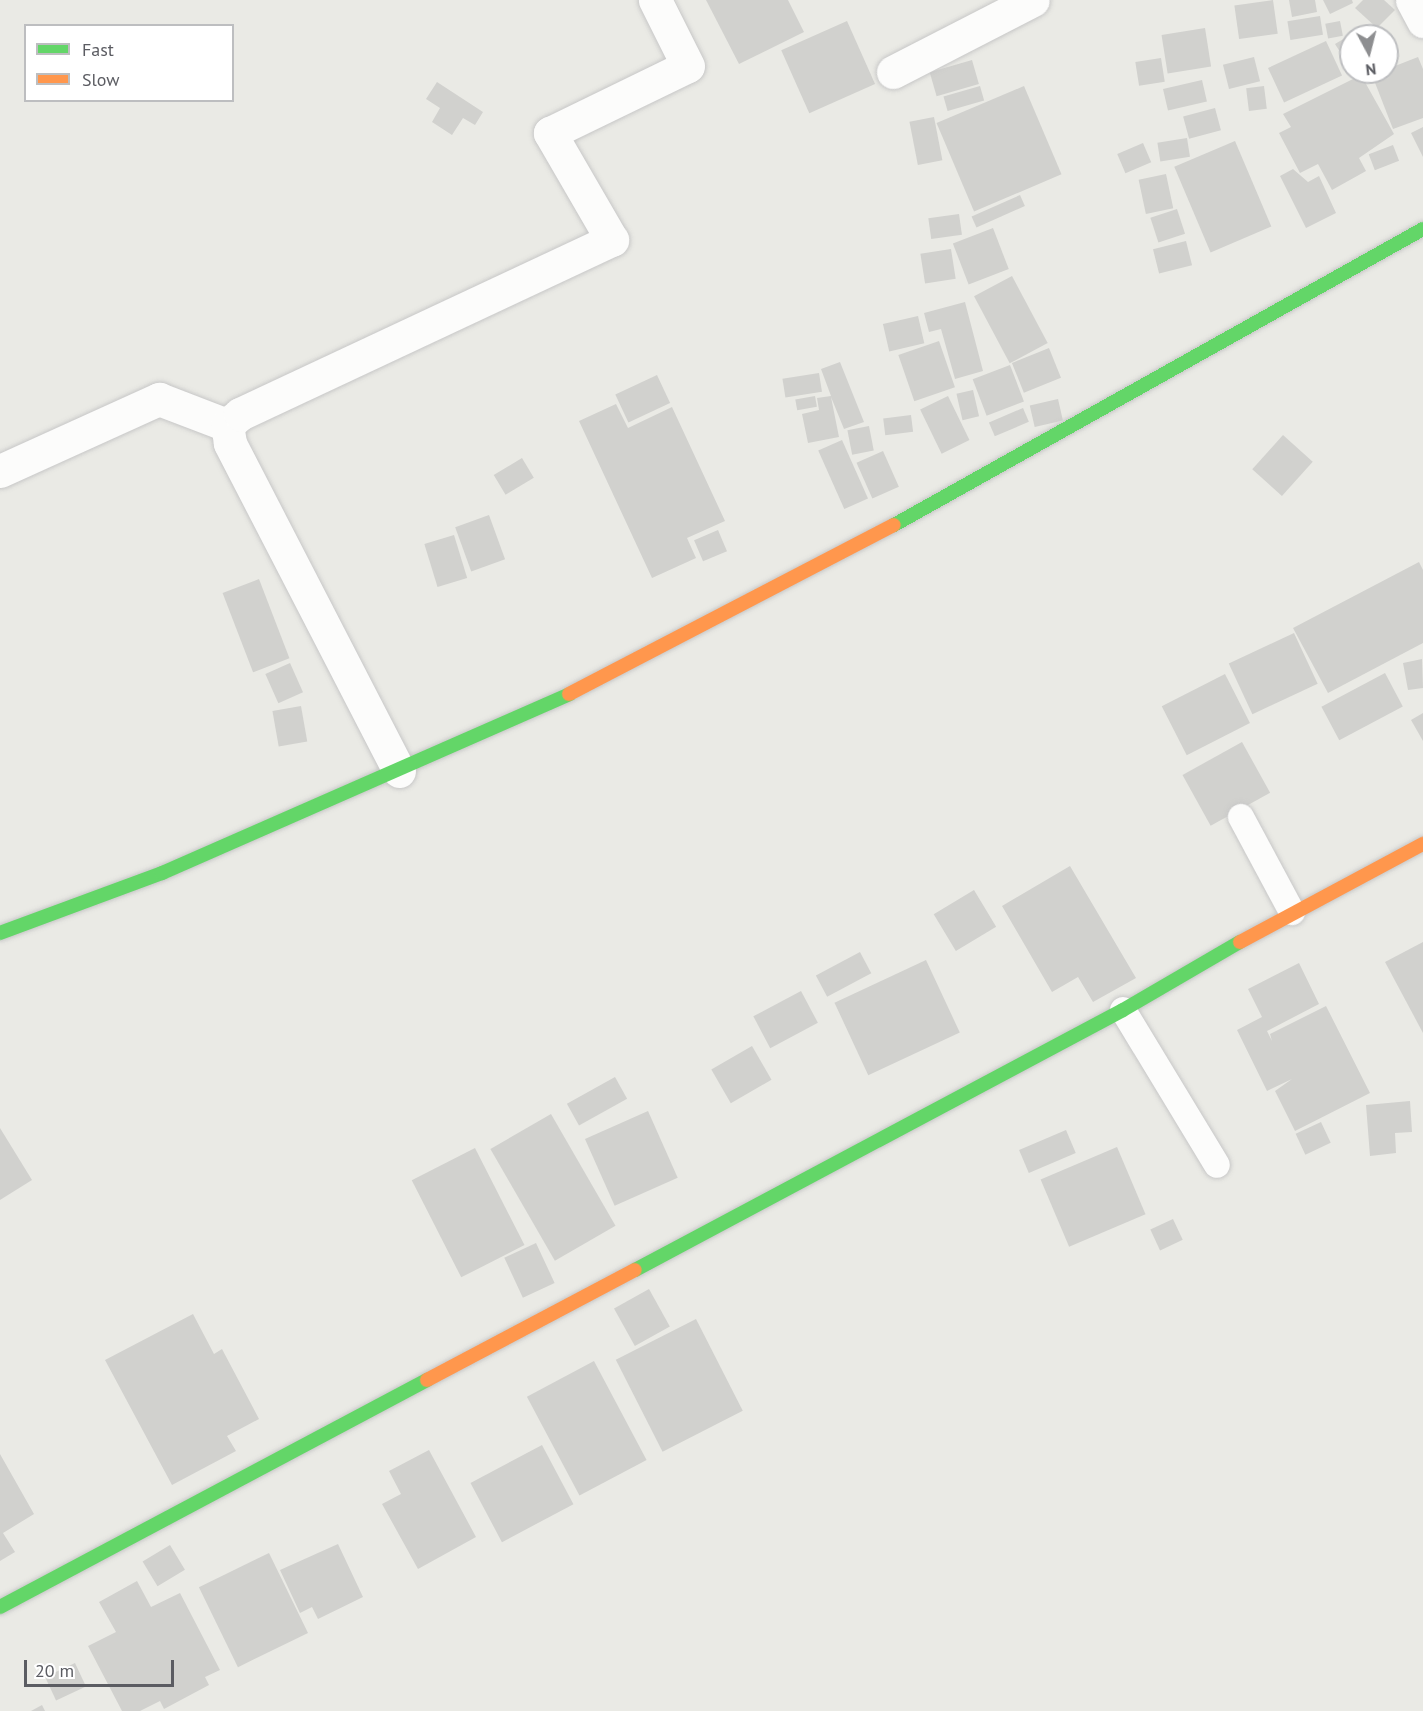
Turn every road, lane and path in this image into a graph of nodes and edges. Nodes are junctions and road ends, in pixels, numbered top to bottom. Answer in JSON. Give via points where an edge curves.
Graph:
{"nodes":[{"id":1,"x":655,"y":0,"type":"edge"},
{"id":2,"x":1033,"y":0,"type":"edge"},
{"id":3,"x":1412,"y":0,"type":"edge"},
{"id":4,"x":1423,"y":21,"type":"edge"},
{"id":5,"x":894,"y":72,"type":"dead end"},
{"id":6,"x":1423,"y":229,"type":"edge"},
{"id":7,"x":227,"y":425,"type":"junction"},
{"id":8,"x":0,"y":471,"type":"edge"},
{"id":9,"x":399,"y":771,"type":"junction"},
{"id":10,"x":1241,"y":817,"type":"dead end"},
{"id":11,"x":1423,"y":844,"type":"edge"},
{"id":12,"x":1292,"y":912,"type":"junction"},
{"id":13,"x":0,"y":933,"type":"edge"},
{"id":14,"x":1123,"y":1010,"type":"junction"},
{"id":15,"x":1217,"y":1165,"type":"dead end"},
{"id":16,"x":0,"y":1607,"type":"edge"}],
"edges":[{"from":1,"to":7,"type":"street","via":[[688,66],[550,133],[612,240],[240,414]]},
{"from":2,"to":5,"type":"street"},
{"from":3,"to":4,"type":"street"},
{"from":6,"to":9,"type":"street","via":[[852,549],[555,701]]},
{"from":7,"to":8,"type":"street","via":[[159,399]]},
{"from":7,"to":9,"type":"street","via":[[230,443]]},
{"from":9,"to":13,"type":"street","via":[[162,873]]},
{"from":10,"to":12,"type":"lane"},
{"from":11,"to":12,"type":"street"},
{"from":12,"to":14,"type":"street"},
{"from":14,"to":15,"type":"lane"},
{"from":14,"to":16,"type":"street"}]}
